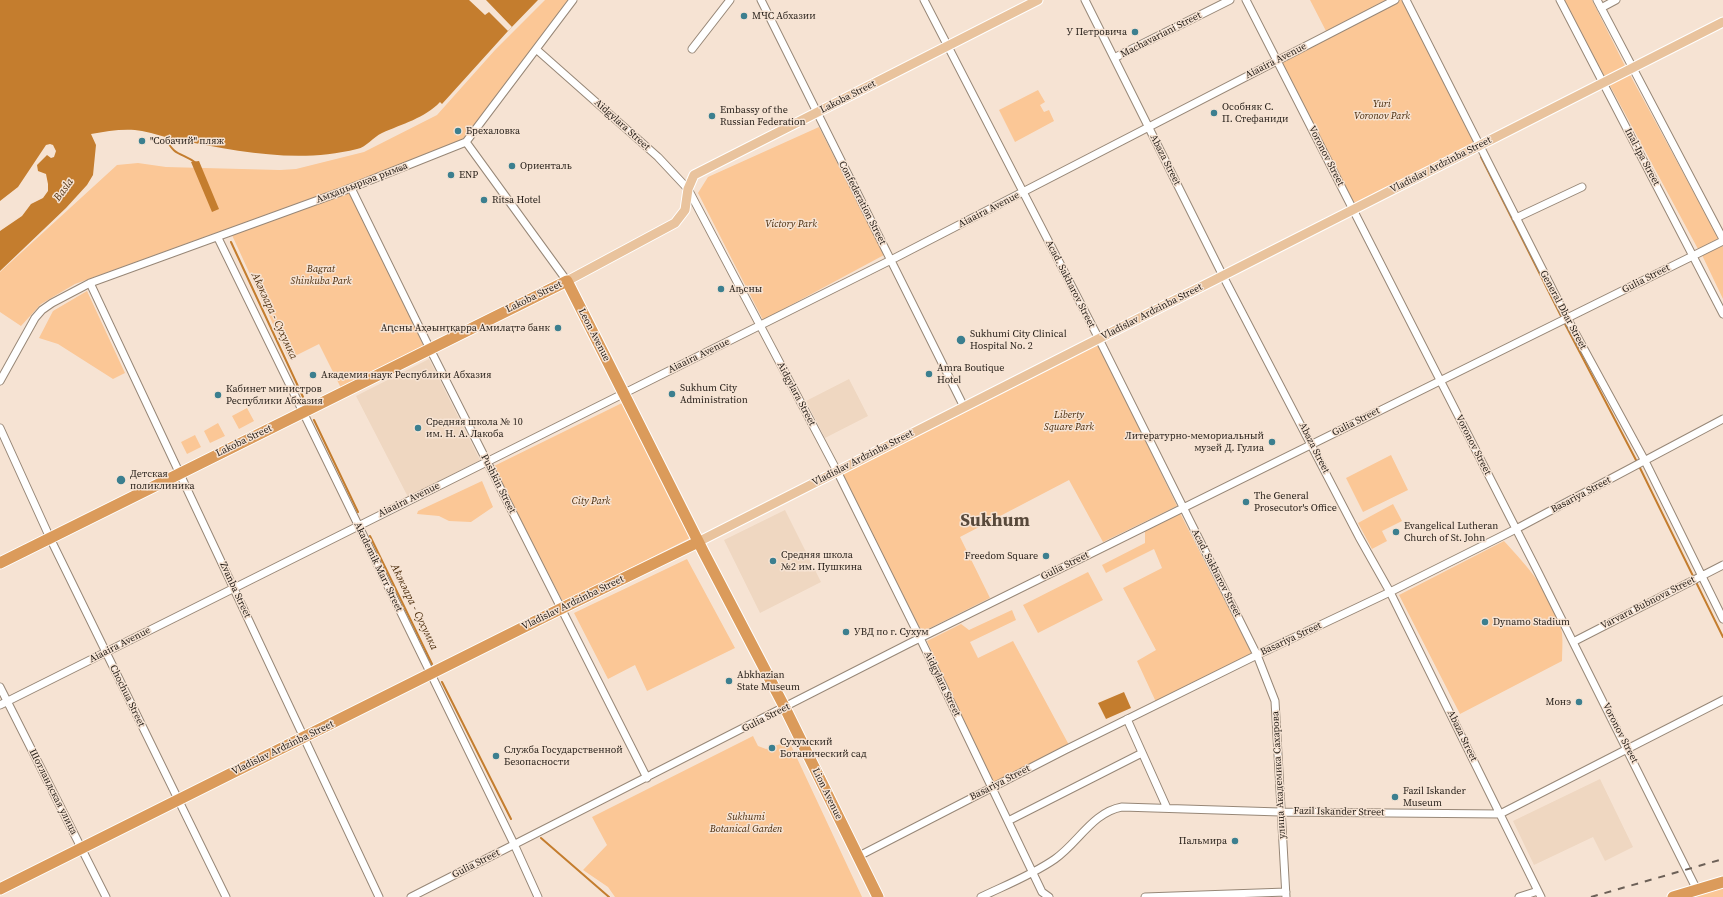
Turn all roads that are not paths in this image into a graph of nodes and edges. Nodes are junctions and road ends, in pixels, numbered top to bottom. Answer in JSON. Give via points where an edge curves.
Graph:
{"nodes":[{"id":1,"x":573,"y":0,"type":"edge"},
{"id":2,"x":730,"y":0,"type":"edge"},
{"id":3,"x":760,"y":0,"type":"edge"},
{"id":4,"x":924,"y":0,"type":"edge"},
{"id":5,"x":1038,"y":0,"type":"edge"},
{"id":6,"x":1085,"y":0,"type":"edge"},
{"id":7,"x":1230,"y":0,"type":"edge"},
{"id":8,"x":1246,"y":0,"type":"edge"},
{"id":9,"x":1395,"y":0,"type":"edge"},
{"id":10,"x":1406,"y":0,"type":"edge"},
{"id":11,"x":1560,"y":0,"type":"edge"},
{"id":12,"x":1597,"y":0,"type":"edge"},
{"id":13,"x":1616,"y":0,"type":"edge"},
{"id":14,"x":1601,"y":8,"type":"junction"},
{"id":15,"x":1723,"y":22,"type":"edge"},
{"id":16,"x":948,"y":47,"type":"junction"},
{"id":17,"x":536,"y":49,"type":"junction"},
{"id":18,"x":692,"y":49,"type":"dead end"},
{"id":19,"x":1114,"y":58,"type":"junction"},
{"id":20,"x":1277,"y":61,"type":"junction"},
{"id":21,"x":1632,"y":68,"type":"junction"},
{"id":22,"x":1603,"y":83,"type":"junction"},
{"id":23,"x":817,"y":113,"type":"junction"},
{"id":24,"x":1148,"y":127,"type":"junction"},
{"id":25,"x":466,"y":142,"type":"junction"},
{"id":26,"x":1480,"y":145,"type":"junction"},
{"id":27,"x":1582,"y":187,"type":"dead end"},
{"id":28,"x":350,"y":188,"type":"junction"},
{"id":29,"x":688,"y":189,"type":"junction"},
{"id":30,"x":1023,"y":192,"type":"junction"},
{"id":31,"x":1353,"y":210,"type":"junction"},
{"id":32,"x":1516,"y":218,"type":"junction"},
{"id":33,"x":218,"y":238,"type":"junction"},
{"id":34,"x":1723,"y":240,"type":"edge"},
{"id":35,"x":1693,"y":256,"type":"junction"},
{"id":36,"x":891,"y":260,"type":"junction"},
{"id":37,"x":1223,"y":276,"type":"junction"},
{"id":38,"x":567,"y":281,"type":"junction"},
{"id":39,"x":90,"y":283,"type":"junction"},
{"id":40,"x":1723,"y":314,"type":"edge"},
{"id":41,"x":1567,"y":318,"type":"junction"},
{"id":42,"x":760,"y":326,"type":"junction"},
{"id":43,"x":1099,"y":339,"type":"junction"},
{"id":44,"x":430,"y":349,"type":"junction"},
{"id":45,"x":1440,"y":380,"type":"junction"},
{"id":46,"x":0,"y":381,"type":"edge"},
{"id":47,"x":624,"y":394,"type":"junction"},
{"id":48,"x":964,"y":407,"type":"junction"},
{"id":49,"x":302,"y":412,"type":"junction"},
{"id":50,"x":1723,"y":419,"type":"edge"},
{"id":51,"x":0,"y":428,"type":"edge"},
{"id":52,"x":1312,"y":444,"type":"junction"},
{"id":53,"x":1645,"y":460,"type":"junction"},
{"id":54,"x":487,"y":462,"type":"junction"},
{"id":55,"x":837,"y":471,"type":"junction"},
{"id":56,"x":180,"y":474,"type":"junction"},
{"id":57,"x":1183,"y":508,"type":"junction"},
{"id":58,"x":357,"y":526,"type":"junction"},
{"id":59,"x":1516,"y":529,"type":"junction"},
{"id":60,"x":50,"y":538,"type":"junction"},
{"id":61,"x":698,"y":542,"type":"junction"},
{"id":62,"x":0,"y":563,"type":"edge"},
{"id":63,"x":1723,"y":565,"type":"edge"},
{"id":64,"x":1701,"y":576,"type":"junction"},
{"id":65,"x":234,"y":588,"type":"junction"},
{"id":66,"x":1390,"y":592,"type":"junction"},
{"id":67,"x":561,"y":609,"type":"junction"},
{"id":68,"x":1723,"y":618,"type":"edge"},
{"id":69,"x":920,"y":638,"type":"junction"},
{"id":70,"x":1573,"y":642,"type":"junction"},
{"id":71,"x":106,"y":652,"type":"junction"},
{"id":72,"x":1257,"y":655,"type":"junction"},
{"id":73,"x":430,"y":674,"type":"junction"},
{"id":74,"x":0,"y":688,"type":"edge"},
{"id":75,"x":1723,"y":700,"type":"edge"},
{"id":76,"x":3,"y":704,"type":"edge"},
{"id":77,"x":785,"y":708,"type":"junction"},
{"id":78,"x":1127,"y":719,"type":"junction"},
{"id":79,"x":304,"y":738,"type":"junction"},
{"id":80,"x":1628,"y":750,"type":"junction"},
{"id":81,"x":1142,"y":753,"type":"junction"},
{"id":82,"x":647,"y":778,"type":"junction"},
{"id":83,"x":992,"y":787,"type":"junction"},
{"id":84,"x":178,"y":800,"type":"junction"},
{"id":85,"x":1167,"y":808,"type":"junction"},
{"id":86,"x":1280,"y":812,"type":"junction"},
{"id":87,"x":1500,"y":814,"type":"junction"},
{"id":88,"x":1008,"y":822,"type":"junction"},
{"id":89,"x":514,"y":844,"type":"junction"},
{"id":90,"x":81,"y":848,"type":"junction"},
{"id":91,"x":857,"y":857,"type":"junction"},
{"id":92,"x":1033,"y":873,"type":"junction"},
{"id":93,"x":1723,"y":882,"type":"edge"},
{"id":94,"x":0,"y":889,"type":"edge"},
{"id":95,"x":1698,"y":890,"type":"junction"},
{"id":96,"x":1540,"y":894,"type":"edge"},
{"id":97,"x":1286,"y":895,"type":"edge"},
{"id":98,"x":106,"y":897,"type":"edge"},
{"id":99,"x":226,"y":897,"type":"edge"},
{"id":100,"x":379,"y":897,"type":"edge"},
{"id":101,"x":411,"y":897,"type":"edge"},
{"id":102,"x":538,"y":897,"type":"edge"},
{"id":103,"x":878,"y":897,"type":"edge"},
{"id":104,"x":981,"y":897,"type":"edge"},
{"id":105,"x":1049,"y":897,"type":"edge"},
{"id":106,"x":1145,"y":897,"type":"edge"},
{"id":107,"x":1519,"y":897,"type":"edge"},
{"id":108,"x":1673,"y":897,"type":"edge"}],
"edges":[{"from":1,"to":17,"type":"street"},
{"from":2,"to":18,"type":"street"},
{"from":3,"to":23,"type":"street","name":"Confederation Street"},
{"from":4,"to":16,"type":"street","name":"Acad. Sakharov Street"},
{"from":5,"to":16,"type":"main road","name":"Lakoba Street"},
{"from":6,"to":19,"type":"street","name":"Abaza Street"},
{"from":7,"to":19,"type":"street","name":"Machavariani Street"},
{"from":8,"to":20,"type":"street","name":"Voronov Street"},
{"from":9,"to":20,"type":"street","name":"Aiaaira Avenue"},
{"from":10,"to":26,"type":"street","name":"General Dbar Street"},
{"from":11,"to":22,"type":"street","name":"Inal-Ipa Street"},
{"from":12,"to":14,"type":"street"},
{"from":13,"to":14,"type":"street"},
{"from":14,"to":21,"type":"street"},
{"from":15,"to":21,"type":"main road","name":"Vladislav Ardzinba Street"},
{"from":16,"to":23,"type":"main road","name":"Lakoba Street"},
{"from":16,"to":30,"type":"street","name":"Acad. Sakharov Street"},
{"from":17,"to":25,"type":"street"},
{"from":17,"to":29,"type":"street","name":"Aidgylara Street","via":[[647,147]]},
{"from":19,"to":24,"type":"street","name":"Abaza Street"},
{"from":20,"to":24,"type":"street","name":"Aiaaira Avenue"},
{"from":20,"to":31,"type":"street","name":"Voronov Street"},
{"from":21,"to":22,"type":"main road","name":"Vladislav Ardzinba Street"},
{"from":21,"to":34,"type":"street"},
{"from":22,"to":26,"type":"main road","name":"Vladislav Ardzinba Street"},
{"from":22,"to":35,"type":"street","name":"Inal-Ipa Street"},
{"from":23,"to":29,"type":"main road","name":"Lakoba Street","via":[[694,176]]},
{"from":23,"to":36,"type":"street","name":"Confederation Street"},
{"from":24,"to":30,"type":"street","name":"Aiaaira Avenue"},
{"from":24,"to":37,"type":"street","name":"Abaza Street"},
{"from":25,"to":28,"type":"street","name":"Амҳаџьырқәа рымҩа"},
{"from":25,"to":38,"type":"street","name":"Leon Avenue"},
{"from":26,"to":31,"type":"main road","name":"Vladislav Ardzinba Street"},
{"from":26,"to":32,"type":"street","name":"General Dbar Street"},
{"from":27,"to":32,"type":"street"},
{"from":28,"to":33,"type":"street","name":"Амҳаџьырқәа рымҩа"},
{"from":28,"to":44,"type":"street","name":"Pushkin Street"},
{"from":29,"to":38,"type":"main road","name":"Lakoba Street","via":[[685,210],[675,223]]},
{"from":29,"to":42,"type":"street","name":"Aidgylara Street"},
{"from":30,"to":36,"type":"street","name":"Aiaaira Avenue"},
{"from":30,"to":43,"type":"street","name":"Acad. Sakharov Street"},
{"from":31,"to":37,"type":"main road","name":"Vladislav Ardzinba Street"},
{"from":31,"to":45,"type":"street","name":"Voronov Street"},
{"from":32,"to":41,"type":"street","name":"General Dbar Street"},
{"from":33,"to":39,"type":"street","name":"Амҳаџьырқәа рымҩа"},
{"from":33,"to":49,"type":"street","name":"Akademik Marr Street"},
{"from":34,"to":35,"type":"street","name":"Gulia Street"},
{"from":35,"to":40,"type":"street","name":"Inal-Ipa Street"},
{"from":35,"to":41,"type":"street","name":"Gulia Street"},
{"from":36,"to":42,"type":"street","name":"Aiaaira Avenue"},
{"from":36,"to":48,"type":"street","name":"Confederation Street"},
{"from":37,"to":43,"type":"main road","name":"Vladislav Ardzinba Street"},
{"from":37,"to":52,"type":"street","name":"Abaza Street"},
{"from":38,"to":44,"type":"highway","name":"Lakoba Street"},
{"from":38,"to":47,"type":"highway","name":"Leon Avenue"},
{"from":39,"to":46,"type":"street","name":"Амҳаџьырқәа рымҩа","via":[[42,310]]},
{"from":39,"to":56,"type":"street","name":"Zvanba Street"},
{"from":41,"to":45,"type":"street","name":"Gulia Street"},
{"from":41,"to":53,"type":"street","name":"General Dbar Street"},
{"from":42,"to":47,"type":"street","name":"Aiaaira Avenue"},
{"from":42,"to":55,"type":"street","name":"Aidgylara Street"},
{"from":43,"to":48,"type":"main road","name":"Vladislav Ardzinba Street"},
{"from":43,"to":57,"type":"street","name":"Acad. Sakharov Street"},
{"from":44,"to":49,"type":"highway","name":"Lakoba Street"},
{"from":44,"to":54,"type":"street","name":"Pushkin Street"},
{"from":45,"to":52,"type":"street","name":"Gulia Street"},
{"from":45,"to":59,"type":"street","name":"Voronov Street"},
{"from":47,"to":54,"type":"street","name":"Aiaaira Avenue"},
{"from":47,"to":61,"type":"highway","name":"Leon Avenue"},
{"from":48,"to":55,"type":"main road","name":"Vladislav Ardzinba Street"},
{"from":49,"to":56,"type":"highway","name":"Lakoba Street"},
{"from":49,"to":58,"type":"street","name":"Akademik Marr Street"},
{"from":50,"to":53,"type":"street","name":"Basariya Street"},
{"from":51,"to":60,"type":"street","name":"Chochua Street"},
{"from":52,"to":57,"type":"street","name":"Gulia Street"},
{"from":52,"to":66,"type":"street","name":"Abaza Street"},
{"from":53,"to":59,"type":"street","name":"Basariya Street"},
{"from":53,"to":64,"type":"street","name":"General Dbar Street"},
{"from":54,"to":58,"type":"street","name":"Aiaaira Avenue"},
{"from":54,"to":67,"type":"street","name":"Pushkin Street"},
{"from":55,"to":61,"type":"main road","name":"Vladislav Ardzinba Street"},
{"from":55,"to":69,"type":"street","name":"Aidgylara Street"},
{"from":56,"to":60,"type":"highway","name":"Lakoba Street"},
{"from":56,"to":65,"type":"street","name":"Zvanba Street"},
{"from":57,"to":69,"type":"street","name":"Gulia Street"},
{"from":57,"to":72,"type":"street","name":"Acad. Sakharov Street"},
{"from":58,"to":65,"type":"street","name":"Aiaaira Avenue"},
{"from":58,"to":73,"type":"street","name":"Akademik Marr Street"},
{"from":59,"to":66,"type":"street","name":"Basariya Street"},
{"from":59,"to":70,"type":"street","name":"Voronov Street"},
{"from":60,"to":62,"type":"highway","name":"Lakoba Street"},
{"from":60,"to":71,"type":"street","name":"Chochua Street"},
{"from":61,"to":67,"type":"highway","name":"Vladislav Ardzinba Street"},
{"from":61,"to":77,"type":"highway","name":"Lion Avenue"},
{"from":63,"to":64,"type":"street","name":"Varvara Bubnova Street"},
{"from":64,"to":68,"type":"street","name":"General Dbar Street"},
{"from":64,"to":70,"type":"street","name":"Varvara Bubnova Street"},
{"from":65,"to":71,"type":"street","name":"Aiaaira Avenue"},
{"from":65,"to":79,"type":"street","name":"Zvanba Street"},
{"from":66,"to":72,"type":"street","name":"Basariya Street"},
{"from":66,"to":87,"type":"street","name":"Abaza Street"},
{"from":67,"to":73,"type":"highway","name":"Vladislav Ardzinba Street"},
{"from":67,"to":82,"type":"street","name":"Pushkin Street"},
{"from":69,"to":77,"type":"street","name":"Gulia Street"},
{"from":69,"to":83,"type":"street","name":"Aidgylara Street"},
{"from":70,"to":80,"type":"street","name":"Voronov Street"},
{"from":71,"to":76,"type":"street","name":"Aiaaira Avenue"},
{"from":71,"to":84,"type":"street","name":"Chochua Street"},
{"from":72,"to":78,"type":"street","name":"Basariya Street"},
{"from":72,"to":86,"type":"street","name":"улица Академика Сахарова","via":[[1275,701]]},
{"from":73,"to":79,"type":"highway","name":"Vladislav Ardzinba Street"},
{"from":73,"to":89,"type":"street","name":"Akademik Marr Street"},
{"from":74,"to":76,"type":"street","name":"Шотландская улица"},
{"from":75,"to":80,"type":"street","name":"Fazil Iskander Street"},
{"from":76,"to":90,"type":"street","name":"Шотландская улица"},
{"from":77,"to":82,"type":"street","name":"Gulia Street"},
{"from":77,"to":91,"type":"highway","name":"Lion Avenue"},
{"from":78,"to":81,"type":"street"},
{"from":78,"to":83,"type":"street","name":"Basariya Street"},
{"from":79,"to":84,"type":"highway","name":"Vladislav Ardzinba Street"},
{"from":79,"to":100,"type":"street","name":"Zvanba Street"},
{"from":80,"to":87,"type":"street","name":"Fazil Iskander Street"},
{"from":80,"to":95,"type":"street","name":"Voronov Street"},
{"from":81,"to":85,"type":"street"},
{"from":81,"to":88,"type":"street"},
{"from":82,"to":89,"type":"street","name":"Gulia Street"},
{"from":83,"to":88,"type":"street","name":"Aidgylara Street"},
{"from":83,"to":91,"type":"street","name":"Basariya Street"},
{"from":84,"to":90,"type":"highway","name":"Vladislav Ardzinba Street"},
{"from":84,"to":99,"type":"street","name":"Chochua Street"},
{"from":85,"to":86,"type":"street","name":"Fazil Iskander Street"},
{"from":85,"to":92,"type":"street","name":"Fazil Iskander Street","via":[[1111,809],[1056,858]]},
{"from":86,"to":87,"type":"street","name":"Fazil Iskander Street"},
{"from":86,"to":97,"type":"street","name":"улица Академика Сахарова"},
{"from":87,"to":96,"type":"street","name":"Abaza Street"},
{"from":88,"to":92,"type":"street","name":"Aidgylara Street"},
{"from":89,"to":101,"type":"street","name":"Gulia Street"},
{"from":89,"to":102,"type":"street","name":"Akademik Marr Street"},
{"from":90,"to":94,"type":"highway","name":"Vladislav Ardzinba Street"},
{"from":90,"to":98,"type":"street","name":"Шотландская улица"},
{"from":91,"to":103,"type":"highway","name":"Lion Avenue"},
{"from":92,"to":104,"type":"street","name":"Fazil Iskander Street"},
{"from":92,"to":105,"type":"street","name":"Aidgylara Street","via":[[1042,892]]},
{"from":93,"to":95,"type":"highway"},
{"from":95,"to":108,"type":"highway"},
{"from":96,"to":107,"type":"street"},
{"from":97,"to":106,"type":"street"}]}
